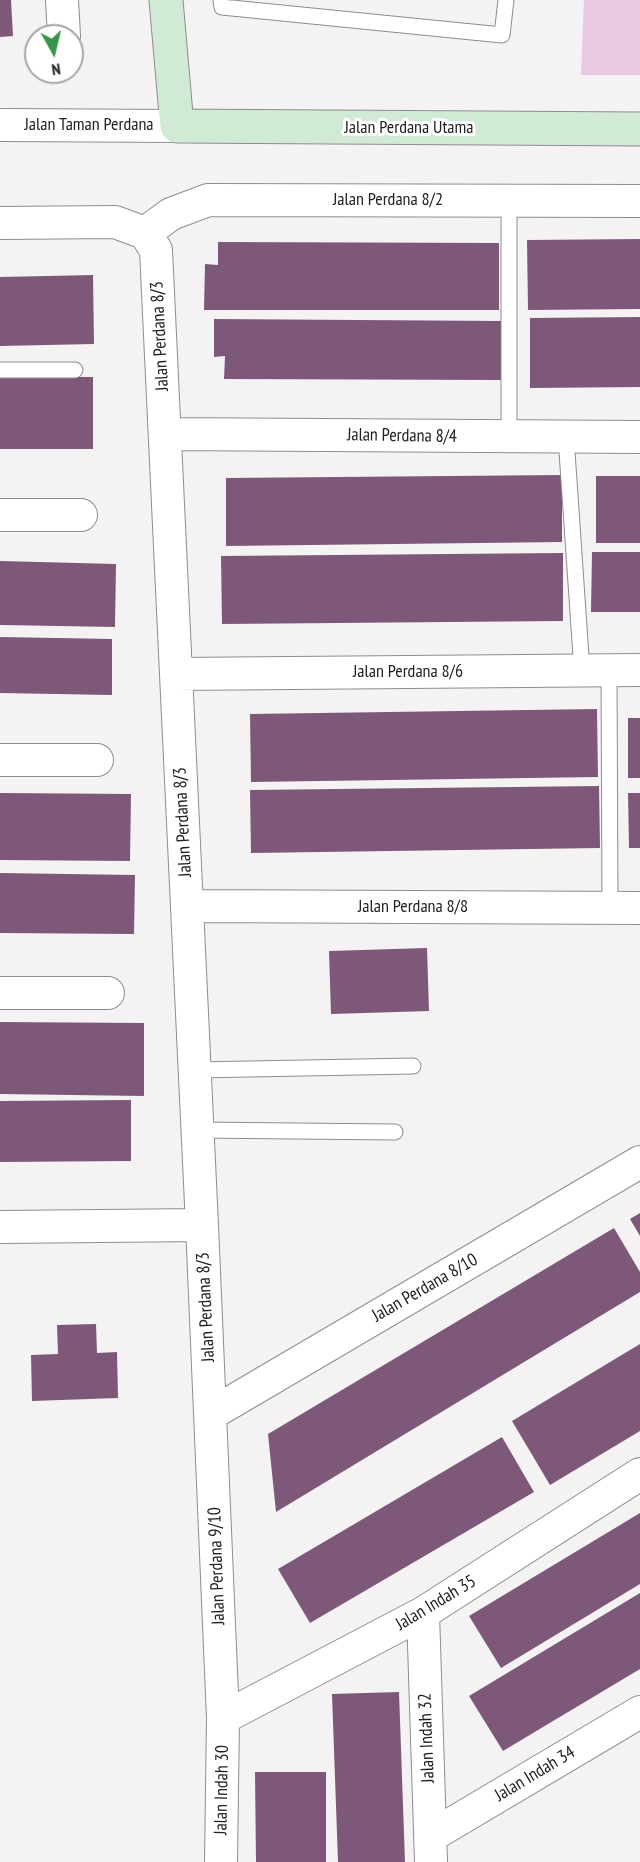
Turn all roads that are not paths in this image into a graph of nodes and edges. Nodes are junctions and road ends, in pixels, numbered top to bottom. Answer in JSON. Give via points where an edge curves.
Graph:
{"nodes":[{"id":1,"x":62,"y":0,"type":"edge"},
{"id":2,"x":166,"y":0,"type":"edge"},
{"id":3,"x":221,"y":0,"type":"edge"},
{"id":4,"x":506,"y":0,"type":"edge"},
{"id":5,"x":63,"y":24,"type":"edge"},
{"id":6,"x":0,"y":125,"type":"edge"},
{"id":7,"x":177,"y":126,"type":"junction"},
{"id":8,"x":640,"y":129,"type":"edge"},
{"id":9,"x":509,"y":201,"type":"junction"},
{"id":10,"x":640,"y":201,"type":"edge"},
{"id":11,"x":0,"y":223,"type":"edge"},
{"id":12,"x":145,"y":233,"type":"junction"},
{"id":13,"x":0,"y":370,"type":"edge"},
{"id":14,"x":75,"y":370,"type":"dead end"},
{"id":15,"x":165,"y":434,"type":"junction"},
{"id":16,"x":509,"y":437,"type":"junction"},
{"id":17,"x":566,"y":437,"type":"junction"},
{"id":18,"x":640,"y":437,"type":"edge"},
{"id":19,"x":0,"y":515,"type":"edge"},
{"id":20,"x":81,"y":515,"type":"dead end"},
{"id":21,"x":640,"y":670,"type":"edge"},
{"id":22,"x":596,"y":671,"type":"junction"},
{"id":23,"x":176,"y":674,"type":"junction"},
{"id":24,"x":0,"y":760,"type":"edge"},
{"id":25,"x":97,"y":760,"type":"dead end"},
{"id":26,"x":187,"y":906,"type":"junction"},
{"id":27,"x":625,"y":908,"type":"edge"},
{"id":28,"x":0,"y":993,"type":"edge"},
{"id":29,"x":108,"y":993,"type":"dead end"},
{"id":30,"x":413,"y":1065,"type":"dead end"},
{"id":31,"x":195,"y":1070,"type":"junction"},
{"id":32,"x":197,"y":1130,"type":"junction"},
{"id":33,"x":395,"y":1132,"type":"dead end"},
{"id":34,"x":640,"y":1162,"type":"edge"},
{"id":35,"x":202,"y":1225,"type":"junction"},
{"id":36,"x":0,"y":1227,"type":"edge"},
{"id":37,"x":211,"y":1414,"type":"junction"},
{"id":38,"x":640,"y":1474,"type":"edge"},
{"id":39,"x":423,"y":1613,"type":"junction"},
{"id":40,"x":640,"y":1712,"type":"edge"},
{"id":41,"x":223,"y":1718,"type":"junction"},
{"id":42,"x":431,"y":1849,"type":"edge"},
{"id":43,"x":221,"y":1862,"type":"edge"}],
"edges":[{"from":1,"to":5,"type":"street"},
{"from":2,"to":7,"type":"street"},
{"from":3,"to":4,"type":"lane","via":[[222,7],[502,35]]},
{"from":6,"to":7,"type":"street","name":"Jalan Taman Perdana"},
{"from":7,"to":8,"type":"street","name":"Jalan Perdana Utama"},
{"from":9,"to":10,"type":"street","name":"Jalan Perdana 8/2"},
{"from":9,"to":12,"type":"street","name":"Jalan Perdana 8/2","via":[[208,200],[171,214]]},
{"from":9,"to":16,"type":"lane"},
{"from":11,"to":12,"type":"street","via":[[115,222]]},
{"from":12,"to":15,"type":"street","name":"Jalan Perdana 8/3","via":[[156,250]]},
{"from":13,"to":14,"type":"lane"},
{"from":15,"to":16,"type":"street","name":"Jalan Perdana 8/4"},
{"from":15,"to":23,"type":"street","name":"Jalan Perdana 8/3"},
{"from":16,"to":17,"type":"street","name":"Jalan Perdana 8/4"},
{"from":17,"to":18,"type":"street","name":"Jalan Perdana 8/4"},
{"from":17,"to":22,"type":"lane"},
{"from":19,"to":20,"type":"street"},
{"from":21,"to":22,"type":"street","name":"Jalan Perdana 8/6"},
{"from":22,"to":23,"type":"street","name":"Jalan Perdana 8/6"},
{"from":22,"to":27,"type":"lane"},
{"from":23,"to":26,"type":"street","name":"Jalan Perdana 8/3"},
{"from":24,"to":25,"type":"street"},
{"from":26,"to":27,"type":"street","name":"Jalan Perdana 8/8"},
{"from":26,"to":31,"type":"street","name":"Jalan Perdana 8/3"},
{"from":28,"to":29,"type":"street"},
{"from":30,"to":31,"type":"lane"},
{"from":31,"to":32,"type":"street","name":"Jalan Perdana 8/3"},
{"from":32,"to":33,"type":"lane"},
{"from":32,"to":35,"type":"street","name":"Jalan Perdana 8/3"},
{"from":34,"to":37,"type":"street","name":"Jalan Perdana 8/10"},
{"from":35,"to":36,"type":"street"},
{"from":35,"to":37,"type":"street","name":"Jalan Perdana 8/3"},
{"from":37,"to":41,"type":"street","name":"Jalan Perdana 9/10"},
{"from":38,"to":39,"type":"street","name":"Jalan Indah 35"},
{"from":39,"to":41,"type":"street","name":"Jalan Indah 35"},
{"from":39,"to":42,"type":"street","name":"Jalan Indah 32"},
{"from":40,"to":42,"type":"street","name":"Jalan Indah 34"},
{"from":41,"to":43,"type":"street","name":"Jalan Indah 30"}]}
